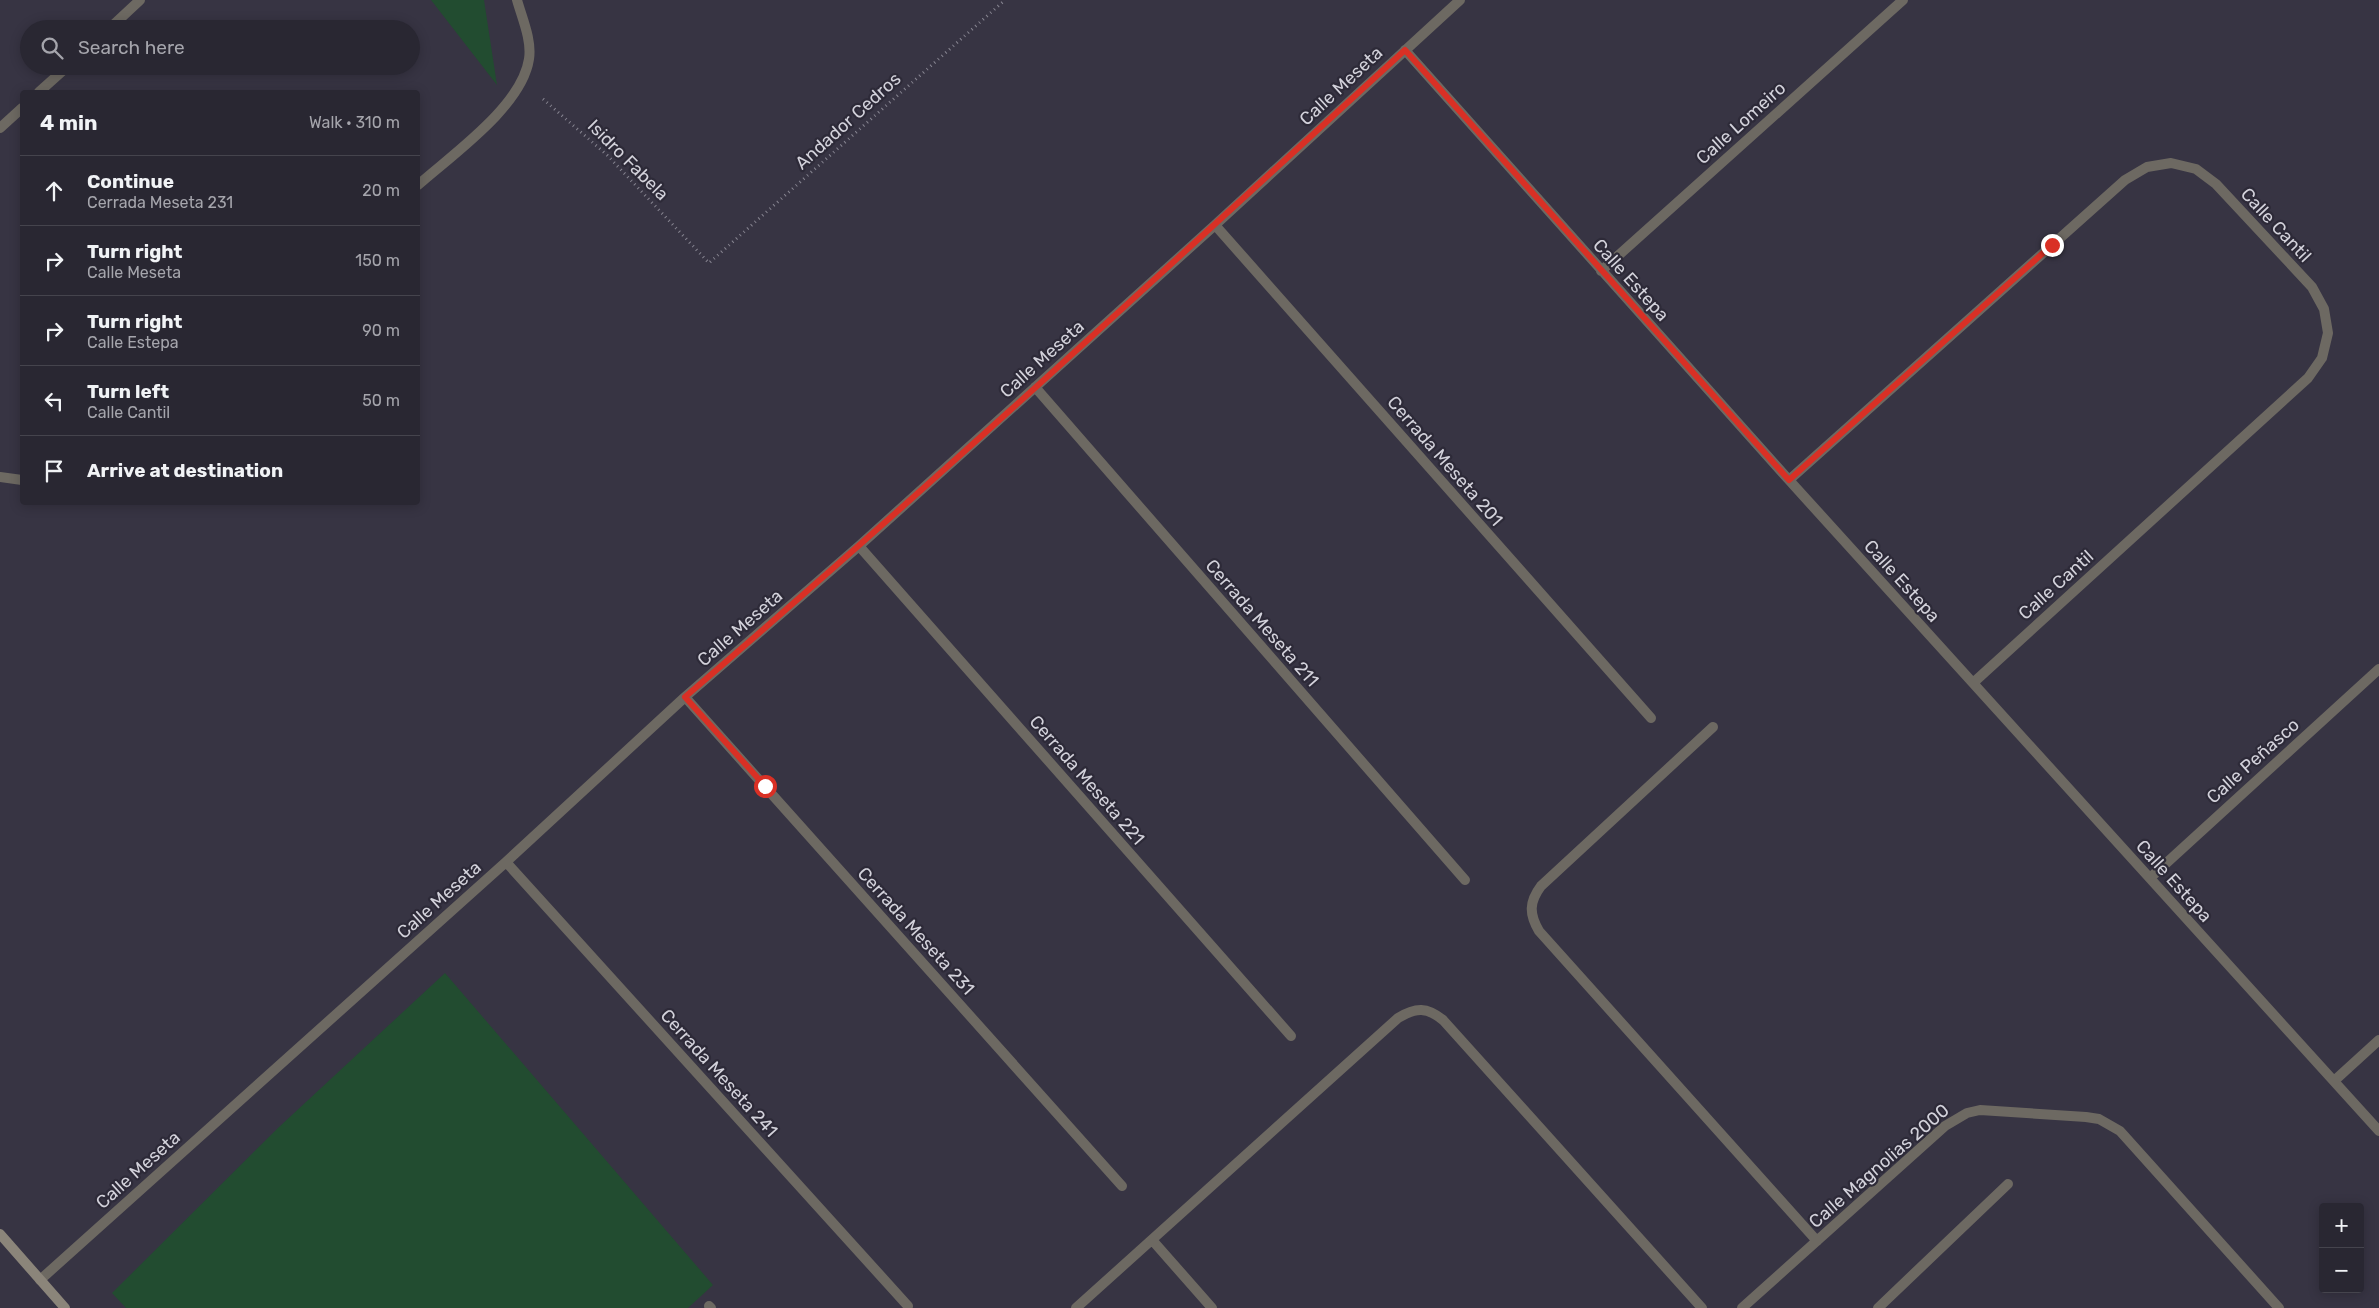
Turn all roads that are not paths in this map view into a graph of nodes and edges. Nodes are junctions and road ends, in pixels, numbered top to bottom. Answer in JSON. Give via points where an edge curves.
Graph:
{"nodes":[{"id":1,"x":140,"y":0,"type":"edge"},
{"id":2,"x":517,"y":0,"type":"edge"},
{"id":3,"x":1460,"y":0,"type":"edge"},
{"id":4,"x":1903,"y":0,"type":"edge"},
{"id":5,"x":119,"y":20,"type":"edge"},
{"id":6,"x":1405,"y":50,"type":"junction"},
{"id":7,"x":58,"y":75,"type":"edge"},
{"id":8,"x":41,"y":90,"type":"edge"},
{"id":9,"x":20,"y":110,"type":"edge"},
{"id":10,"x":0,"y":128,"type":"edge"},
{"id":11,"x":420,"y":183,"type":"edge"},
{"id":12,"x":1215,"y":225,"type":"junction"},
{"id":13,"x":1602,"y":271,"type":"junction"},
{"id":14,"x":1035,"y":388,"type":"junction"},
{"id":15,"x":0,"y":477,"type":"edge"},
{"id":16,"x":20,"y":480,"type":"edge"},
{"id":17,"x":1789,"y":480,"type":"junction"},
{"id":18,"x":858,"y":546,"type":"junction"},
{"id":19,"x":2379,"y":668,"type":"edge"},
{"id":20,"x":1973,"y":683,"type":"junction"},
{"id":21,"x":685,"y":697,"type":"junction"},
{"id":22,"x":1651,"y":718,"type":"dead end"},
{"id":23,"x":1713,"y":727,"type":"dead end"},
{"id":24,"x":506,"y":862,"type":"junction"},
{"id":25,"x":2150,"y":878,"type":"junction"},
{"id":26,"x":1465,"y":880,"type":"dead end"},
{"id":27,"x":1291,"y":1036,"type":"dead end"},
{"id":28,"x":2379,"y":1040,"type":"edge"},
{"id":29,"x":2334,"y":1081,"type":"junction"},
{"id":30,"x":2379,"y":1131,"type":"edge"},
{"id":31,"x":2008,"y":1184,"type":"dead end"},
{"id":32,"x":1122,"y":1186,"type":"dead end"},
{"id":33,"x":0,"y":1234,"type":"edge"},
{"id":34,"x":1153,"y":1241,"type":"junction"},
{"id":35,"x":1817,"y":1241,"type":"junction"},
{"id":36,"x":40,"y":1280,"type":"junction"},
{"id":37,"x":908,"y":1306,"type":"dead end"},
{"id":38,"x":65,"y":1308,"type":"edge"},
{"id":39,"x":1076,"y":1308,"type":"edge"},
{"id":40,"x":1212,"y":1308,"type":"edge"},
{"id":41,"x":1702,"y":1308,"type":"edge"},
{"id":42,"x":1742,"y":1308,"type":"edge"},
{"id":43,"x":1878,"y":1308,"type":"edge"},
{"id":44,"x":2279,"y":1308,"type":"edge"}],
"edges":[{"from":1,"to":5,"type":"street"},
{"from":2,"to":11,"type":"street","via":[[528,38],[529,58],[523,82],[500,112]]},
{"from":3,"to":6,"type":"street","name":"Calle Meseta"},
{"from":4,"to":13,"type":"street","name":"Calle Lomeiro"},
{"from":6,"to":12,"type":"street","name":"Calle Meseta"},
{"from":6,"to":13,"type":"street","name":"Calle Estepa"},
{"from":7,"to":8,"type":"street"},
{"from":9,"to":10,"type":"street"},
{"from":12,"to":14,"type":"street","name":"Calle Meseta"},
{"from":12,"to":22,"type":"street","name":"Cerrada Meseta 201"},
{"from":13,"to":17,"type":"street","name":"Calle Estepa"},
{"from":14,"to":18,"type":"street","name":"Calle Meseta"},
{"from":14,"to":26,"type":"street","name":"Cerrada Meseta 211"},
{"from":15,"to":16,"type":"street"},
{"from":17,"to":20,"type":"street","name":"Calle Estepa"},
{"from":17,"to":20,"type":"street","name":"Calle Cantil","via":[[2125,180],[2147,167],[2171,163],[2196,169],[2216,184],[2312,288],[2324,309],[2328,333],[2322,358],[2308,378]]},
{"from":18,"to":21,"type":"street","name":"Calle Meseta"},
{"from":18,"to":27,"type":"street","name":"Cerrada Meseta 221"},
{"from":19,"to":25,"type":"street","name":"Calle Peñasco"},
{"from":20,"to":25,"type":"street","name":"Calle Estepa"},
{"from":21,"to":24,"type":"street","name":"Calle Meseta"},
{"from":21,"to":32,"type":"street","name":"Cerrada Meseta 231"},
{"from":23,"to":35,"type":"street","via":[[1541,886],[1532,902],[1533,920],[1539,931]]},
{"from":24,"to":36,"type":"street","name":"Calle Meseta"},
{"from":24,"to":37,"type":"street","name":"Cerrada Meseta 241"},
{"from":25,"to":29,"type":"street","name":"Calle Estepa"},
{"from":28,"to":29,"type":"street"},
{"from":29,"to":30,"type":"street","name":"Calle Estepa"},
{"from":31,"to":43,"type":"street"},
{"from":33,"to":36,"type":"main road"},
{"from":34,"to":39,"type":"street"},
{"from":34,"to":40,"type":"street"},
{"from":34,"to":41,"type":"street","via":[[1398,1018],[1421,1010],[1434,1012],[1444,1020]]},
{"from":35,"to":42,"type":"street","name":"Calle Magnolias 2000"},
{"from":35,"to":44,"type":"street","name":"Calle Magnolias 2000","via":[[1945,1126],[1967,1113],[1992,1110],[2086,1117],[2110,1124],[2129,1139]]},
{"from":36,"to":38,"type":"main road"}]}
